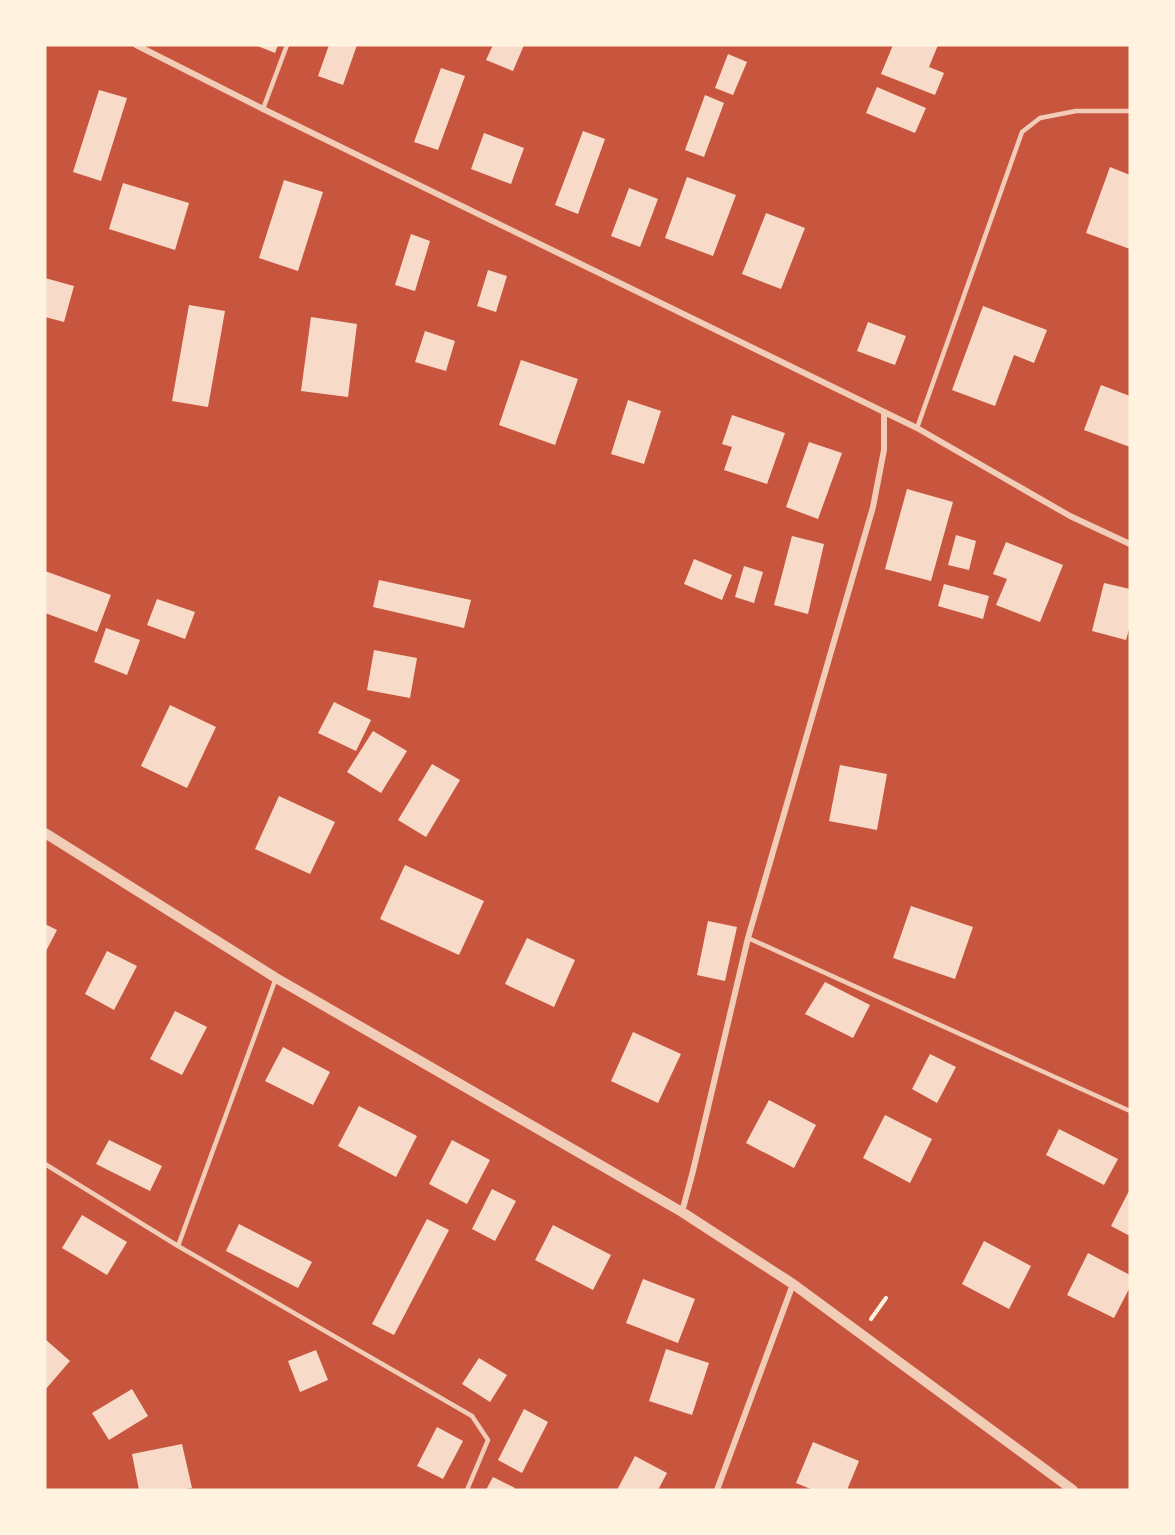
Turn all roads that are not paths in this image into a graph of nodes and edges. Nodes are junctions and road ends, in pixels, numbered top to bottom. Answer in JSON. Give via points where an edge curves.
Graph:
{"nodes":[{"id":1,"x":136,"y":45,"type":"edge"},
{"id":2,"x":287,"y":45,"type":"edge"},
{"id":3,"x":263,"y":109,"type":"junction"},
{"id":4,"x":1130,"y":111,"type":"edge"},
{"id":5,"x":884,"y":413,"type":"junction"},
{"id":6,"x":917,"y":428,"type":"junction"},
{"id":7,"x":1130,"y":544,"type":"edge"},
{"id":8,"x":45,"y":833,"type":"edge"},
{"id":9,"x":748,"y":939,"type":"junction"},
{"id":10,"x":276,"y":978,"type":"junction"},
{"id":11,"x":1130,"y":1111,"type":"edge"},
{"id":12,"x":45,"y":1164,"type":"edge"},
{"id":13,"x":682,"y":1212,"type":"junction"},
{"id":14,"x":178,"y":1246,"type":"junction"},
{"id":15,"x":793,"y":1284,"type":"junction"},
{"id":16,"x":467,"y":1490,"type":"edge"},
{"id":17,"x":717,"y":1490,"type":"edge"},
{"id":18,"x":1073,"y":1490,"type":"edge"}],
"edges":[{"from":1,"to":3,"type":"street"},
{"from":2,"to":3,"type":"lane"},
{"from":3,"to":5,"type":"street"},
{"from":4,"to":6,"type":"lane","via":[[1076,111],[1040,118],[1022,132]]},
{"from":5,"to":6,"type":"street"},
{"from":5,"to":9,"type":"street","via":[[884,450],[873,507]]},
{"from":6,"to":7,"type":"street","via":[[1070,516]]},
{"from":8,"to":10,"type":"street"},
{"from":9,"to":11,"type":"lane"},
{"from":9,"to":13,"type":"street"},
{"from":10,"to":13,"type":"street"},
{"from":10,"to":14,"type":"lane"},
{"from":12,"to":14,"type":"lane"},
{"from":13,"to":15,"type":"street"},
{"from":14,"to":16,"type":"lane","via":[[472,1416],[488,1440]]},
{"from":15,"to":17,"type":"street"},
{"from":15,"to":18,"type":"street"}]}
